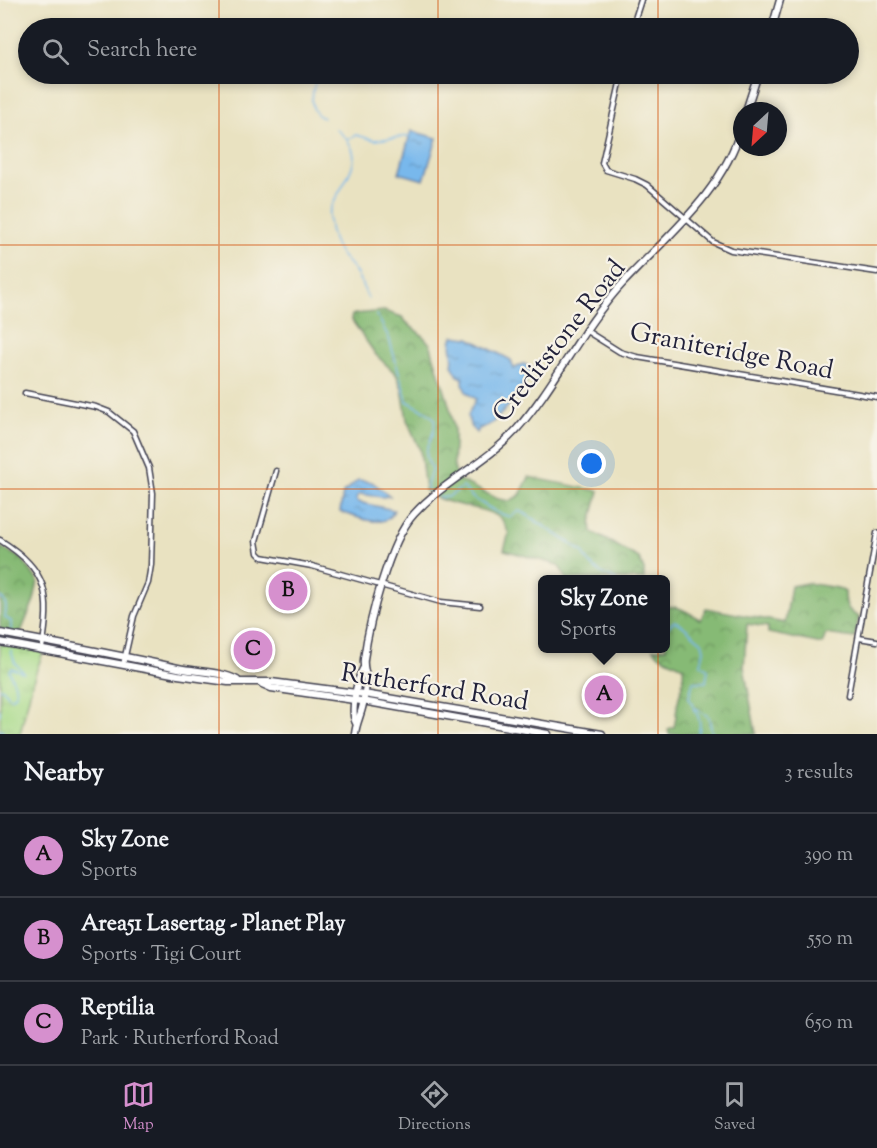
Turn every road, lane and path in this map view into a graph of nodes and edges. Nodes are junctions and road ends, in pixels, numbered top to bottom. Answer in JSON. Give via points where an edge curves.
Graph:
{"nodes":[{"id":1,"x":641,"y":0,"type":"edge"},
{"id":2,"x":780,"y":0,"type":"edge"},
{"id":3,"x":635,"y":18,"type":"edge"},
{"id":4,"x":775,"y":18,"type":"edge"},
{"id":5,"x":620,"y":84,"type":"edge"},
{"id":6,"x":755,"y":84,"type":"edge"},
{"id":7,"x":749,"y":102,"type":"edge"},
{"id":8,"x":733,"y":151,"type":"edge"},
{"id":9,"x":685,"y":218,"type":"junction"},
{"id":10,"x":877,"y":272,"type":"edge"},
{"id":11,"x":585,"y":329,"type":"junction"},
{"id":12,"x":25,"y":393,"type":"dead end"},
{"id":13,"x":877,"y":397,"type":"edge"},
{"id":14,"x":276,"y":471,"type":"dead end"},
{"id":15,"x":877,"y":533,"type":"edge"},
{"id":16,"x":0,"y":540,"type":"edge"},
{"id":17,"x":381,"y":585,"type":"junction"},
{"id":18,"x":480,"y":606,"type":"dead end"},
{"id":19,"x":0,"y":633,"type":"edge"},
{"id":20,"x":859,"y":638,"type":"junction"},
{"id":21,"x":43,"y":641,"type":"junction"},
{"id":22,"x":877,"y":641,"type":"edge"},
{"id":23,"x":0,"y":642,"type":"edge"},
{"id":24,"x":42,"y":649,"type":"junction"},
{"id":25,"x":125,"y":656,"type":"junction"},
{"id":26,"x":123,"y":666,"type":"junction"},
{"id":27,"x":179,"y":671,"type":"junction"},
{"id":28,"x":848,"y":695,"type":"dead end"},
{"id":29,"x":360,"y":697,"type":"junction"},
{"id":30,"x":355,"y":734,"type":"edge"},
{"id":31,"x":548,"y":734,"type":"edge"},
{"id":32,"x":602,"y":734,"type":"edge"}],
"edges":[{"from":1,"to":3,"type":"street"},
{"from":2,"to":4,"type":"main road"},
{"from":5,"to":9,"type":"street","via":[[602,166],[647,185]]},
{"from":6,"to":7,"type":"main road"},
{"from":8,"to":9,"type":"main road","name":"Creditstone Road","via":[[709,192]]},
{"from":9,"to":10,"type":"street","via":[[713,242],[731,250]]},
{"from":9,"to":11,"type":"main road","name":"Creditstone Road"},
{"from":11,"to":13,"type":"street","name":"Graniteridge Road","via":[[620,352],[637,357]]},
{"from":11,"to":17,"type":"main road","name":"Creditstone Road","via":[[547,390],[516,430],[414,514],[392,554]]},
{"from":12,"to":25,"type":"street","via":[[109,412],[133,431],[143,450],[153,493],[151,565]]},
{"from":14,"to":17,"type":"street","via":[[256,541],[258,553],[266,559],[312,566]]},
{"from":15,"to":20,"type":"street"},
{"from":16,"to":21,"type":"street","via":[[22,554],[44,588],[47,607]]},
{"from":17,"to":18,"type":"street","via":[[441,602]]},
{"from":17,"to":29,"type":"main road","name":"Creditstone Road","via":[[367,640],[363,668],[366,678]]},
{"from":19,"to":21,"type":"main road","name":"Rutherford Road"},
{"from":20,"to":22,"type":"street"},
{"from":20,"to":28,"type":"street"},
{"from":21,"to":24,"type":"street"},
{"from":21,"to":25,"type":"main road","name":"Rutherford Road"},
{"from":23,"to":24,"type":"main road","name":"Rutherford Road"},
{"from":24,"to":26,"type":"main road","name":"Rutherford Road"},
{"from":25,"to":26,"type":"street"},
{"from":25,"to":27,"type":"main road","name":"Rutherford Road"},
{"from":26,"to":27,"type":"main road","name":"Rutherford Road"},
{"from":27,"to":29,"type":"main road","name":"Rutherford Road","via":[[228,682],[239,680],[271,688]]},
{"from":29,"to":30,"type":"main road","name":"Creditstone Road","via":[[353,718]]},
{"from":29,"to":31,"type":"main road","name":"Rutherford Road"},
{"from":29,"to":32,"type":"main road","name":"Rutherford Road"}]}
